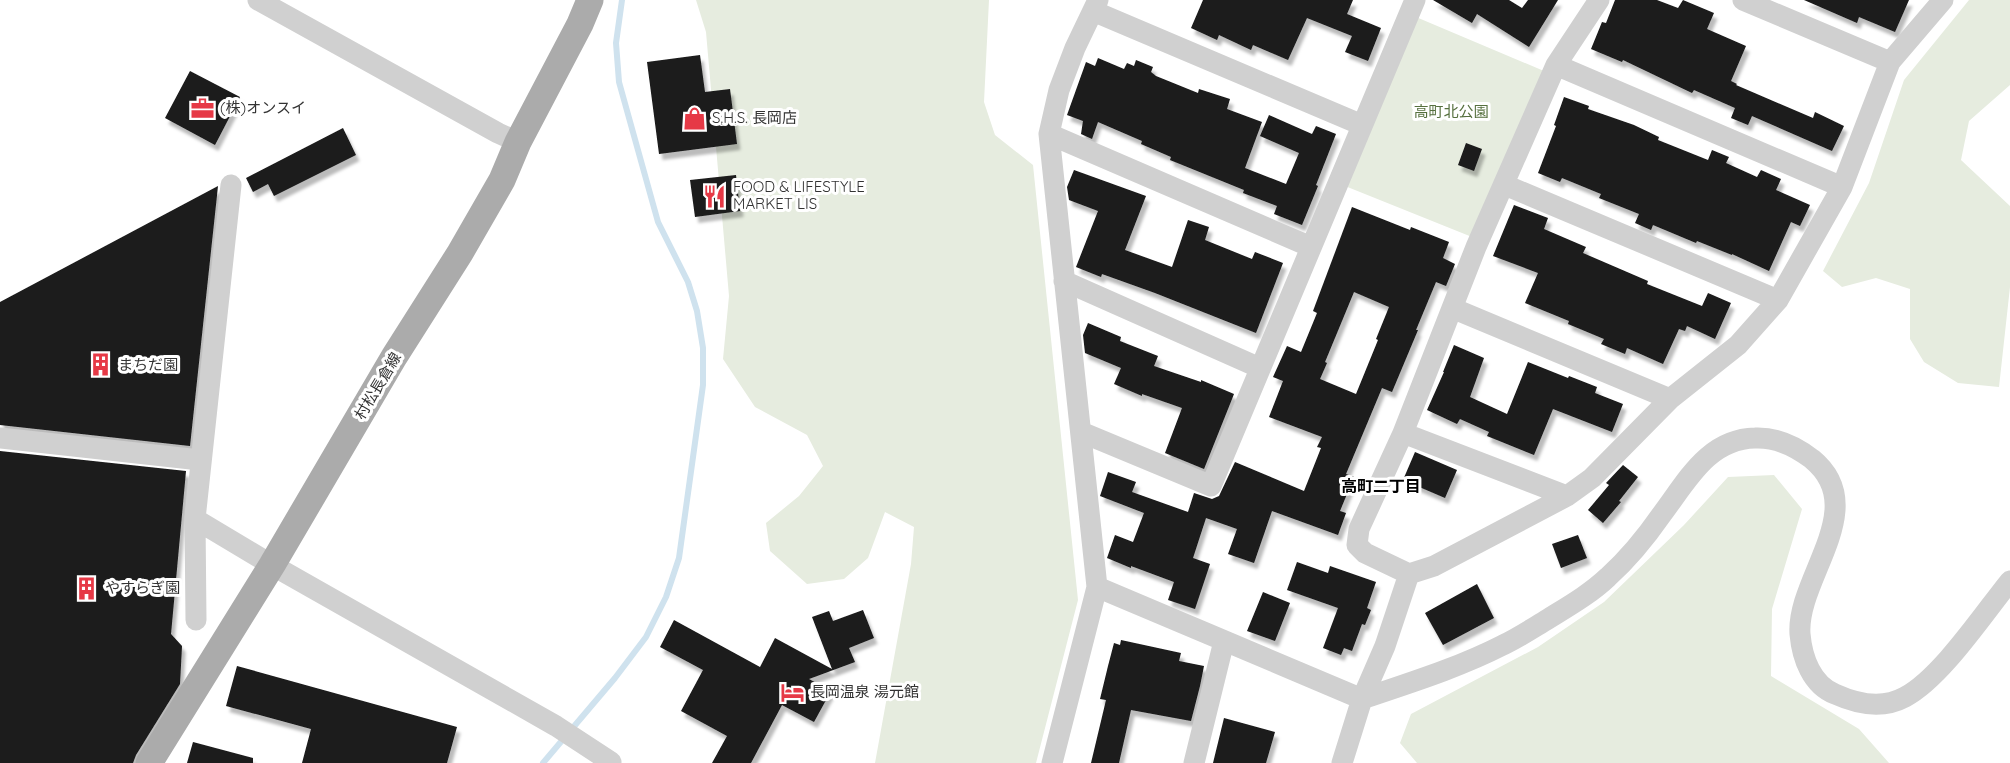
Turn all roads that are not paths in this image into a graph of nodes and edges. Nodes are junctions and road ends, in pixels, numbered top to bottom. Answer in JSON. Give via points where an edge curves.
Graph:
{"nodes":[{"id":1,"x":258,"y":0,"type":"edge"},
{"id":2,"x":590,"y":0,"type":"edge"},
{"id":3,"x":1599,"y":0,"type":"edge"},
{"id":4,"x":1743,"y":0,"type":"edge"},
{"id":5,"x":1943,"y":0,"type":"edge"},
{"id":6,"x":1411,"y":1,"type":"edge"},
{"id":7,"x":1095,"y":5,"type":"edge"},
{"id":8,"x":1890,"y":62,"type":"junction"},
{"id":9,"x":1556,"y":65,"type":"junction"},
{"id":10,"x":1362,"y":125,"type":"junction"},
{"id":11,"x":1049,"y":134,"type":"junction"},
{"id":12,"x":518,"y":142,"type":"junction"},
{"id":13,"x":231,"y":185,"type":"dead end"},
{"id":14,"x":1505,"y":185,"type":"junction"},
{"id":15,"x":1842,"y":187,"type":"junction"},
{"id":16,"x":1311,"y":247,"type":"junction"},
{"id":17,"x":1064,"y":281,"type":"junction"},
{"id":18,"x":1778,"y":300,"type":"junction"},
{"id":19,"x":1452,"y":308,"type":"junction"},
{"id":20,"x":1260,"y":368,"type":"junction"},
{"id":21,"x":1670,"y":399,"type":"junction"},
{"id":22,"x":1081,"y":432,"type":"junction"},
{"id":23,"x":1403,"y":433,"type":"junction"},
{"id":24,"x":0,"y":438,"type":"edge"},
{"id":25,"x":200,"y":459,"type":"junction"},
{"id":26,"x":1568,"y":496,"type":"junction"},
{"id":27,"x":195,"y":519,"type":"junction"},
{"id":28,"x":272,"y":565,"type":"junction"},
{"id":29,"x":1409,"y":574,"type":"junction"},
{"id":30,"x":2010,"y":581,"type":"edge"},
{"id":31,"x":1097,"y":587,"type":"junction"},
{"id":32,"x":196,"y":620,"type":"dead end"},
{"id":33,"x":1224,"y":641,"type":"junction"},
{"id":34,"x":1362,"y":699,"type":"junction"},
{"id":35,"x":611,"y":762,"type":"edge"},
{"id":36,"x":149,"y":763,"type":"edge"},
{"id":37,"x":1052,"y":763,"type":"edge"},
{"id":38,"x":1194,"y":763,"type":"edge"},
{"id":39,"x":1342,"y":763,"type":"edge"}],
"edges":[{"from":1,"to":12,"type":"street"},
{"from":2,"to":12,"type":"main road","name":"村松長倉線"},
{"from":3,"to":9,"type":"street"},
{"from":4,"to":8,"type":"street"},
{"from":5,"to":8,"type":"street"},
{"from":6,"to":10,"type":"street"},
{"from":7,"to":10,"type":"street"},
{"from":7,"to":11,"type":"street","via":[[1059,90]]},
{"from":8,"to":15,"type":"street"},
{"from":9,"to":14,"type":"street"},
{"from":9,"to":15,"type":"street"},
{"from":10,"to":16,"type":"street"},
{"from":11,"to":16,"type":"street"},
{"from":11,"to":17,"type":"street"},
{"from":12,"to":28,"type":"main road","name":"村松長倉線","via":[[502,180],[460,254],[394,357]]},
{"from":13,"to":25,"type":"street"},
{"from":14,"to":18,"type":"street"},
{"from":14,"to":19,"type":"street"},
{"from":15,"to":18,"type":"street"},
{"from":16,"to":20,"type":"street"},
{"from":17,"to":20,"type":"street"},
{"from":17,"to":22,"type":"street"},
{"from":18,"to":21,"type":"street","via":[[1738,345]]},
{"from":19,"to":21,"type":"street"},
{"from":19,"to":23,"type":"street"},
{"from":20,"to":22,"type":"street","via":[[1211,486]]},
{"from":21,"to":26,"type":"street","via":[[1592,478]]},
{"from":22,"to":31,"type":"street"},
{"from":23,"to":26,"type":"street"},
{"from":23,"to":29,"type":"street","via":[[1359,529],[1357,545],[1365,553]]},
{"from":24,"to":25,"type":"street"},
{"from":25,"to":27,"type":"street"},
{"from":26,"to":29,"type":"street","via":[[1434,566]]},
{"from":27,"to":28,"type":"street"},
{"from":27,"to":32,"type":"street"},
{"from":28,"to":35,"type":"street","via":[[556,726]]},
{"from":28,"to":36,"type":"main road","name":"村松長倉線"},
{"from":29,"to":34,"type":"street"},
{"from":30,"to":34,"type":"street","via":[[1931,677],[1905,697],[1867,704],[1826,690],[1806,663],[1800,632],[1807,596],[1834,519],[1831,484],[1815,462],[1787,443],[1754,438],[1709,454],[1624,562],[1581,599],[1504,645],[1439,673]]},
{"from":31,"to":33,"type":"street"},
{"from":31,"to":37,"type":"street"},
{"from":33,"to":34,"type":"street"},
{"from":33,"to":38,"type":"street"},
{"from":34,"to":39,"type":"street"}]}
